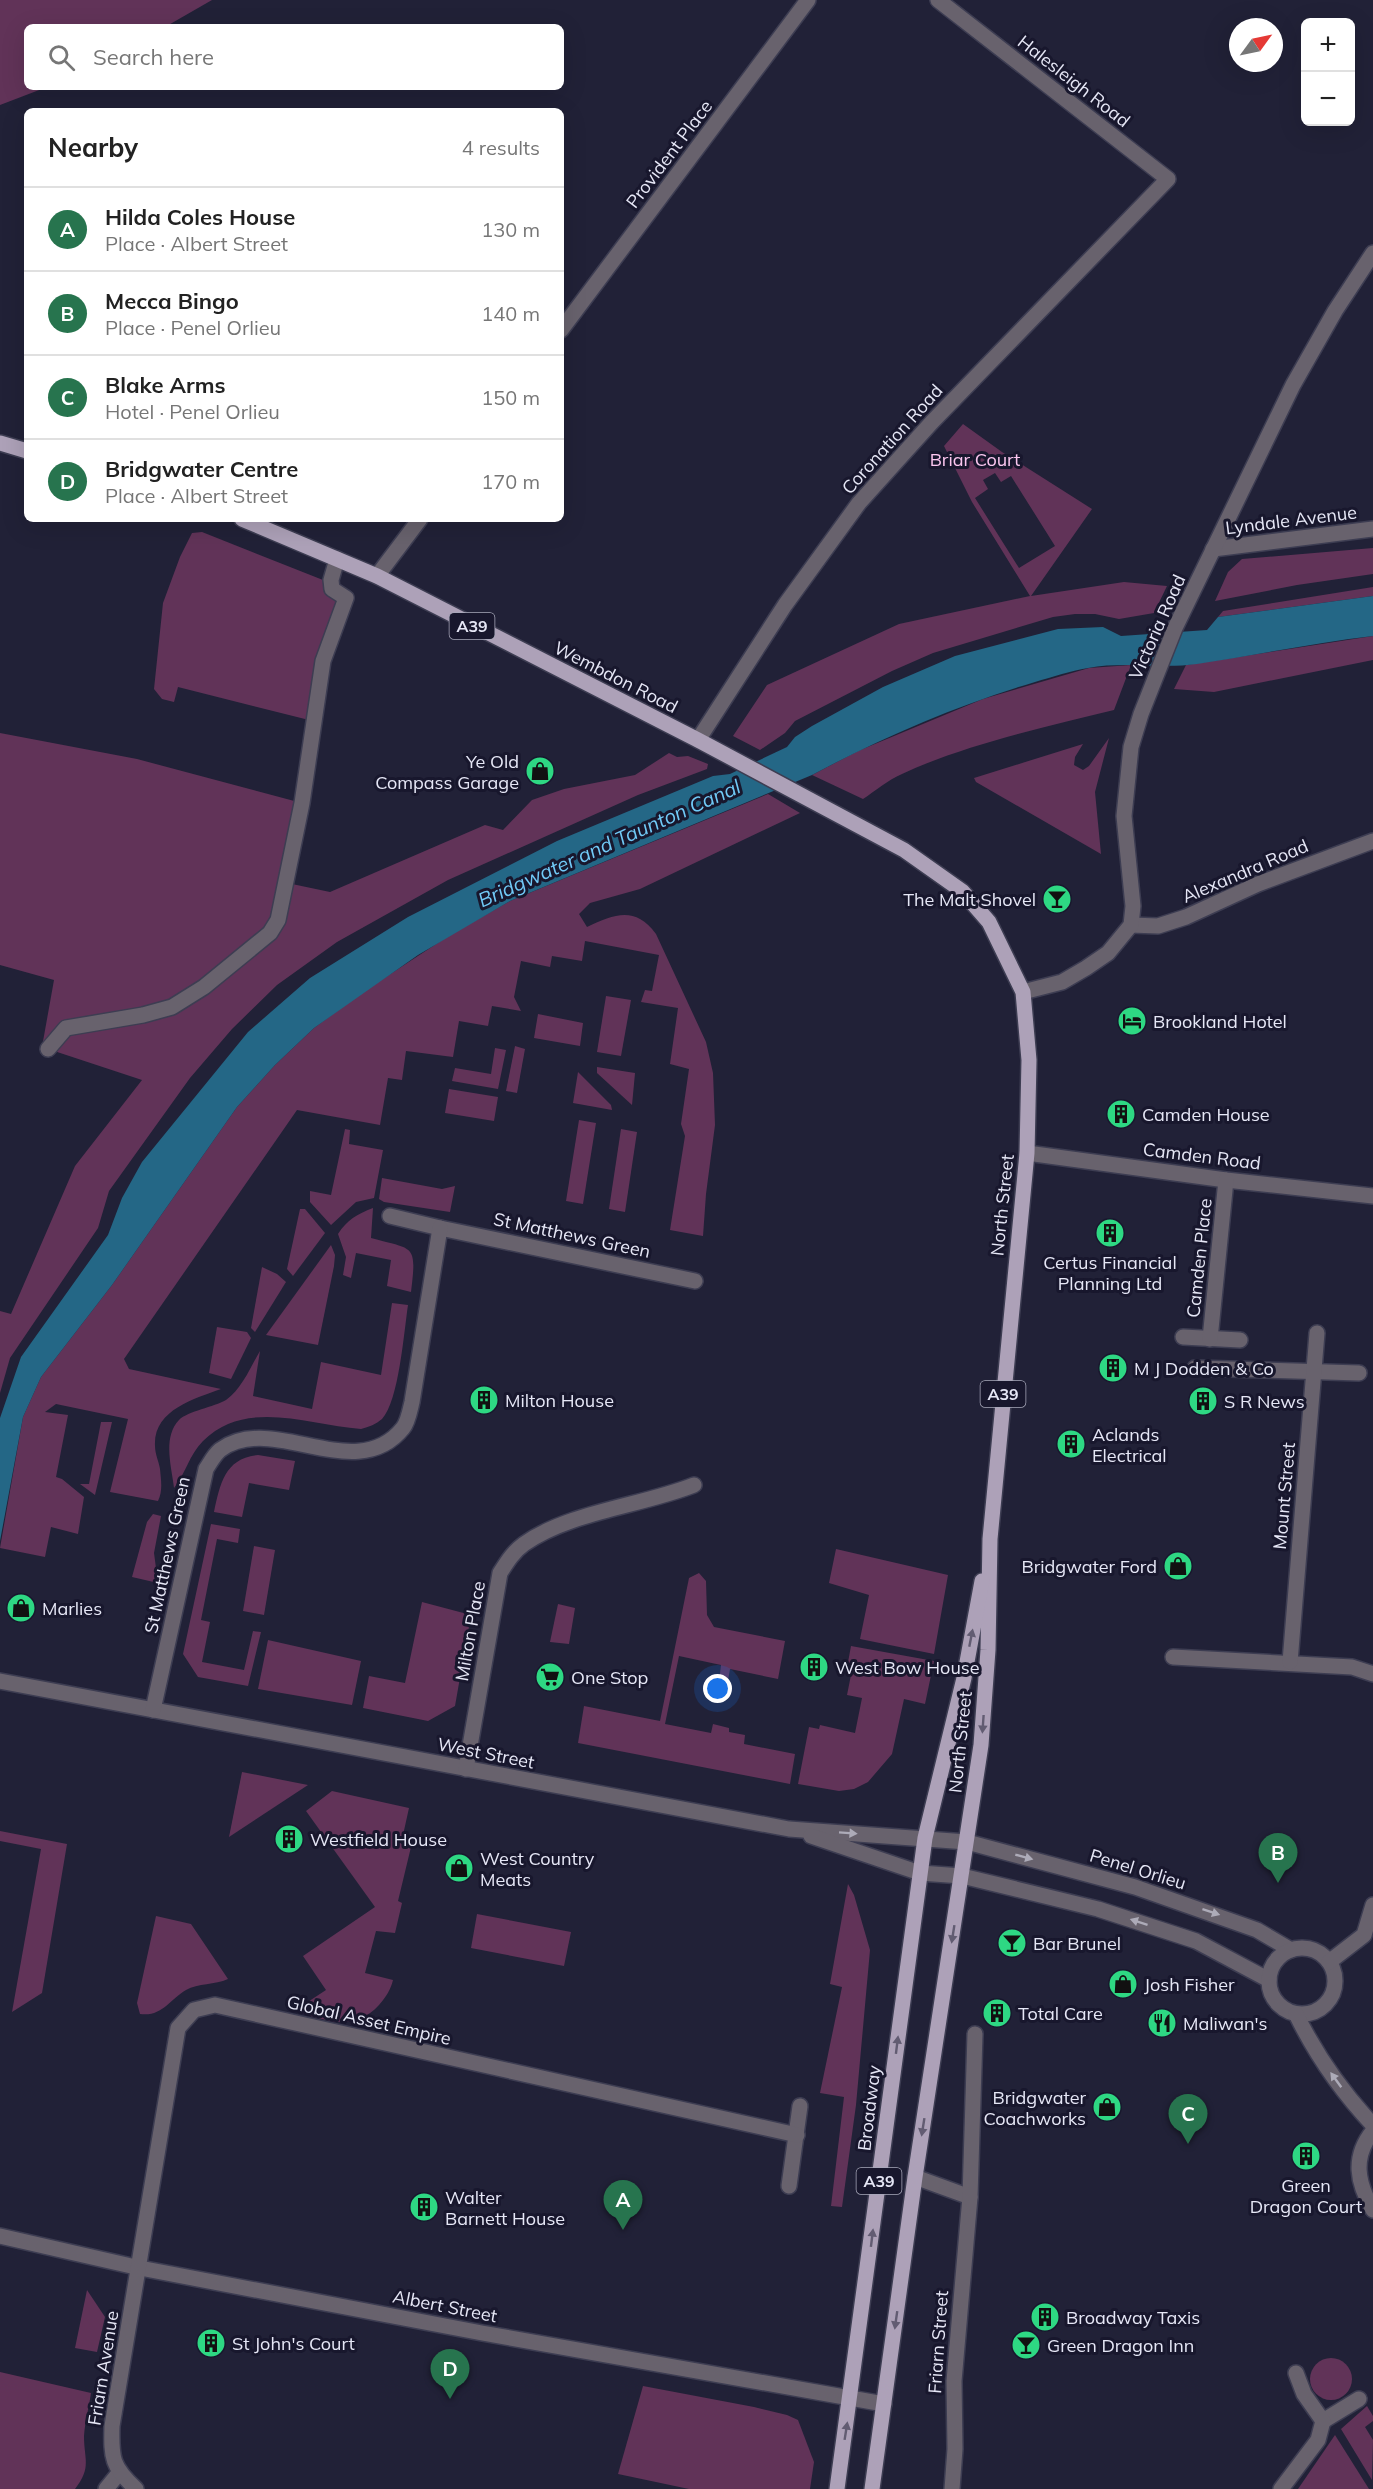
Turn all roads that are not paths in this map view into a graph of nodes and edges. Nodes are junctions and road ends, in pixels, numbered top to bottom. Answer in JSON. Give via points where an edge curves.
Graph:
{"nodes":[{"id":1,"x":808,"y":0,"type":"edge"},
{"id":2,"x":938,"y":0,"type":"edge"},
{"id":3,"x":1152,"y":195,"type":"joint"},
{"id":4,"x":1373,"y":253,"type":"edge"},
{"id":5,"x":564,"y":326,"type":"edge"},
{"id":6,"x":0,"y":443,"type":"edge"},
{"id":7,"x":24,"y":450,"type":"edge"},
{"id":8,"x":249,"y":522,"type":"edge"},
{"id":9,"x":418,"y":522,"type":"edge"},
{"id":10,"x":1373,"y":529,"type":"edge"},
{"id":11,"x":1214,"y":549,"type":"junction"},
{"id":12,"x":337,"y":558,"type":"junction"},
{"id":13,"x":377,"y":576,"type":"junction"},
{"id":14,"x":698,"y":740,"type":"junction"},
{"id":15,"x":1373,"y":841,"type":"edge"},
{"id":16,"x":962,"y":891,"type":"joint"},
{"id":17,"x":1131,"y":925,"type":"junction"},
{"id":18,"x":1023,"y":992,"type":"junction"},
{"id":19,"x":48,"y":1049,"type":"dead end"},
{"id":20,"x":1027,"y":1153,"type":"junction"},
{"id":21,"x":1226,"y":1180,"type":"junction"},
{"id":22,"x":1373,"y":1196,"type":"edge"},
{"id":23,"x":390,"y":1216,"type":"dead end"},
{"id":24,"x":440,"y":1228,"type":"junction"},
{"id":25,"x":695,"y":1281,"type":"dead end"},
{"id":26,"x":1317,"y":1333,"type":"dead end"},
{"id":27,"x":1183,"y":1337,"type":"dead end"},
{"id":28,"x":1210,"y":1339,"type":"junction"},
{"id":29,"x":1240,"y":1340,"type":"dead end"},
{"id":30,"x":1195,"y":1368,"type":"dead end"},
{"id":31,"x":1314,"y":1371,"type":"junction"},
{"id":32,"x":1359,"y":1372,"type":"dead end"},
{"id":33,"x":694,"y":1485,"type":"dead end"},
{"id":34,"x":990,"y":1539,"type":"junction"},
{"id":35,"x":1173,"y":1657,"type":"dead end"},
{"id":36,"x":1290,"y":1662,"type":"junction"},
{"id":37,"x":1373,"y":1674,"type":"edge"},
{"id":38,"x":0,"y":1681,"type":"edge"},
{"id":39,"x":153,"y":1710,"type":"junction"},
{"id":40,"x":466,"y":1769,"type":"junction"},
{"id":41,"x":789,"y":1829,"type":"junction"},
{"id":42,"x":925,"y":1838,"type":"junction"},
{"id":43,"x":967,"y":1842,"type":"junction"},
{"id":44,"x":920,"y":1873,"type":"junction"},
{"id":45,"x":962,"y":1876,"type":"junction"},
{"id":46,"x":1373,"y":1905,"type":"edge"},
{"id":47,"x":1369,"y":1936,"type":"edge"},
{"id":48,"x":1291,"y":1950,"type":"junction"},
{"id":49,"x":1329,"y":1962,"type":"junction"},
{"id":50,"x":1269,"y":1980,"type":"junction"},
{"id":51,"x":1296,"y":2013,"type":"junction"},
{"id":52,"x":975,"y":2034,"type":"dead end"},
{"id":53,"x":800,"y":2106,"type":"dead end"},
{"id":54,"x":1373,"y":2125,"type":"edge"},
{"id":55,"x":1373,"y":2131,"type":"edge"},
{"id":56,"x":797,"y":2135,"type":"junction"},
{"id":57,"x":915,"y":2177,"type":"junction"},
{"id":58,"x":789,"y":2186,"type":"dead end"},
{"id":59,"x":970,"y":2197,"type":"junction"},
{"id":60,"x":1373,"y":2210,"type":"edge"},
{"id":61,"x":0,"y":2236,"type":"edge"},
{"id":62,"x":140,"y":2268,"type":"junction"},
{"id":63,"x":1296,"y":2373,"type":"dead end"},
{"id":64,"x":851,"y":2399,"type":"junction"},
{"id":65,"x":1359,"y":2399,"type":"dead end"},
{"id":66,"x":884,"y":2404,"type":"junction"},
{"id":67,"x":1323,"y":2421,"type":"junction"},
{"id":68,"x":119,"y":2473,"type":"junction"},
{"id":69,"x":106,"y":2489,"type":"edge"},
{"id":70,"x":136,"y":2489,"type":"edge"},
{"id":71,"x":837,"y":2489,"type":"edge"},
{"id":72,"x":872,"y":2489,"type":"edge"},
{"id":73,"x":952,"y":2489,"type":"edge"},
{"id":74,"x":1281,"y":2489,"type":"edge"}],
"edges":[{"from":1,"to":5,"type":"street","name":"Provident Place"},
{"from":2,"to":3,"type":"street","name":"Halesleigh Road","via":[[1168,178]]},
{"from":3,"to":14,"type":"street","name":"Coronation Road","via":[[859,503],[785,605]]},
{"from":4,"to":11,"type":"street","name":"Victoria Road","via":[[1293,385]]},
{"from":6,"to":7,"type":"main road"},
{"from":8,"to":12,"type":"main road","name":"Wembdon Road","number":"A39"},
{"from":9,"to":13,"type":"street"},
{"from":10,"to":11,"type":"street","name":"Lyndale Avenue"},
{"from":11,"to":17,"type":"street","name":"Victoria Road","via":[[1175,628],[1131,747],[1125,816]]},
{"from":12,"to":13,"type":"main road","name":"Wembdon Road","number":"A39"},
{"from":12,"to":19,"type":"street","via":[[332,589],[346,598],[323,661],[300,814],[278,920],[270,933],[204,987],[172,1007],[66,1028]]},
{"from":13,"to":14,"type":"main road","name":"Wembdon Road","number":"A39"},
{"from":14,"to":16,"type":"main road","name":"Wembdon Road","number":"A39","via":[[904,850]]},
{"from":15,"to":17,"type":"street","name":"Alexandra Road","via":[[1258,884],[1186,917],[1158,926]]},
{"from":16,"to":18,"type":"main road","name":"North Street","number":"A39","via":[[989,922]]},
{"from":17,"to":18,"type":"street","via":[[1108,953],[1086,968],[1062,982]]},
{"from":18,"to":20,"type":"main road","name":"North Street","number":"A39","via":[[1029,1060]]},
{"from":20,"to":21,"type":"street","name":"Camden Road"},
{"from":20,"to":34,"type":"main road","name":"North Street","number":"A39"},
{"from":21,"to":22,"type":"street","name":"Camden Road"},
{"from":21,"to":28,"type":"street","name":"Camden Place"},
{"from":23,"to":24,"type":"street","name":"St Matthews Green"},
{"from":24,"to":25,"type":"street","name":"St Matthews Green"},
{"from":24,"to":39,"type":"street","name":"St Matthews Green","via":[[412,1402],[404,1427],[384,1443],[362,1452],[254,1438],[218,1451],[206,1469]]},
{"from":26,"to":31,"type":"street","name":"Mount Street"},
{"from":27,"to":28,"type":"street"},
{"from":28,"to":29,"type":"street"},
{"from":30,"to":31,"type":"street"},
{"from":31,"to":32,"type":"street"},
{"from":31,"to":36,"type":"street","name":"Mount Street"},
{"from":33,"to":40,"type":"street","name":"Milton Place","via":[[557,1526],[510,1557],[500,1573]]},
{"from":42,"to":34,"type":"main road","name":"North Street","number":"A39","one_way":true,"via":[[964,1678]]},
{"from":34,"to":43,"type":"main road","name":"North Street","number":"A39","one_way":true,"via":[[981,1745]]},
{"from":35,"to":36,"type":"street"},
{"from":36,"to":37,"type":"street","via":[[1352,1667]]},
{"from":38,"to":39,"type":"street","name":"West Street"},
{"from":39,"to":40,"type":"street","name":"West Street"},
{"from":40,"to":41,"type":"street","name":"West Street"},
{"from":41,"to":42,"type":"street","name":"West Street","one_way":true},
{"from":41,"to":44,"type":"street"},
{"from":42,"to":43,"type":"street","name":"West Street"},
{"from":42,"to":44,"type":"main road","name":"Broadway","number":"A39"},
{"from":43,"to":45,"type":"main road","name":"North Street","number":"A39"},
{"from":43,"to":48,"type":"street","name":"Penel Orlieu","one_way":true,"via":[[1135,1887],[1257,1930]]},
{"from":44,"to":45,"type":"street"},
{"from":64,"to":44,"type":"main road","name":"Broadway","number":"A39","one_way":true},
{"from":50,"to":45,"type":"street","one_way":true,"via":[[1196,1941],[1098,1909]]},
{"from":45,"to":57,"type":"main road","number":"A39","one_way":true},
{"from":46,"to":47,"type":"street"},
{"from":47,"to":49,"type":"street"},
{"from":48,"to":49,"type":"street","name":"Penel Orlieu","via":[[1312,1950]]},
{"from":48,"to":50,"type":"street","via":[[1275,1961]]},
{"from":49,"to":51,"type":"street","via":[[1335,1983],[1327,2003],[1307,2014]]},
{"from":50,"to":51,"type":"street","via":[[1280,2006]]},
{"from":54,"to":51,"type":"street","one_way":true,"via":[[1334,2077]]},
{"from":52,"to":59,"type":"street","name":"Friarn Street"},
{"from":53,"to":56,"type":"street"},
{"from":55,"to":60,"type":"street","via":[[1365,2141],[1358,2176]]},
{"from":56,"to":58,"type":"street"},
{"from":56,"to":62,"type":"street","name":"Global Asset Empire","via":[[215,2005],[194,2010],[178,2028]]},
{"from":57,"to":59,"type":"street"},
{"from":57,"to":66,"type":"main road","number":"A39","one_way":true},
{"from":59,"to":73,"type":"street","name":"Friarn Street","via":[[954,2381]]},
{"from":61,"to":62,"type":"street","name":"Albert Street"},
{"from":62,"to":64,"type":"street","name":"Albert Street"},
{"from":62,"to":68,"type":"street","name":"Friarn Avenue","via":[[111,2426],[111,2451]]},
{"from":63,"to":67,"type":"street","via":[[1304,2394]]},
{"from":64,"to":66,"type":"street","name":"Albert Street"},
{"from":71,"to":64,"type":"main road","name":"Broadway","number":"A39","one_way":true},
{"from":65,"to":67,"type":"street"},
{"from":66,"to":72,"type":"main road","number":"A39"},
{"from":67,"to":74,"type":"street","via":[[1317,2440]]},
{"from":68,"to":69,"type":"street"},
{"from":68,"to":70,"type":"street"}]}
